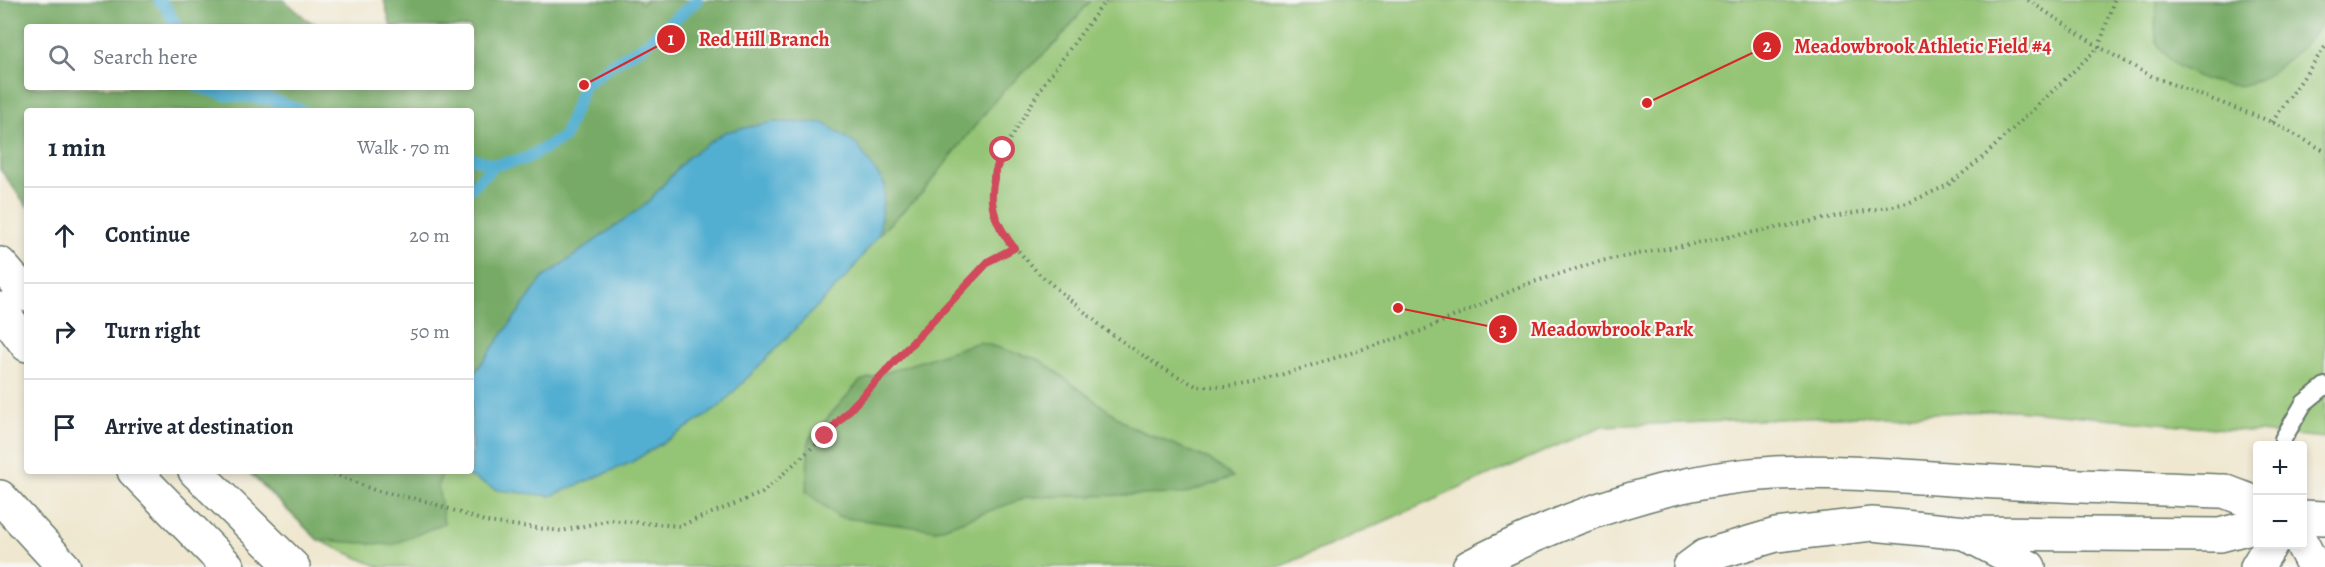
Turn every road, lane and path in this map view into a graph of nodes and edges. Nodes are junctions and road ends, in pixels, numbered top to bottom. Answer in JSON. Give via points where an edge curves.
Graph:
{"nodes":[{"id":1,"x":1106,"y":0,"type":"edge"},
{"id":2,"x":2028,"y":0,"type":"edge"},
{"id":3,"x":2114,"y":0,"type":"edge"},
{"id":4,"x":2098,"y":47,"type":"junction"},
{"id":5,"x":2325,"y":47,"type":"edge"},
{"id":6,"x":2272,"y":122,"type":"junction"},
{"id":7,"x":2325,"y":151,"type":"edge"},
{"id":8,"x":1014,"y":248,"type":"junction"},
{"id":9,"x":0,"y":264,"type":"edge"},
{"id":10,"x":24,"y":292,"type":"edge"},
{"id":11,"x":0,"y":309,"type":"edge"},
{"id":12,"x":24,"y":341,"type":"edge"},
{"id":13,"x":2325,"y":386,"type":"edge"},
{"id":14,"x":2283,"y":441,"type":"edge"},
{"id":15,"x":137,"y":474,"type":"edge"},
{"id":16,"x":198,"y":474,"type":"edge"},
{"id":17,"x":335,"y":474,"type":"edge"},
{"id":18,"x":0,"y":497,"type":"edge"},
{"id":19,"x":2253,"y":502,"type":"edge"},
{"id":20,"x":2307,"y":517,"type":"edge"},
{"id":21,"x":2325,"y":518,"type":"edge"},
{"id":22,"x":2253,"y":526,"type":"edge"},
{"id":23,"x":1966,"y":533,"type":"junction"},
{"id":24,"x":2268,"y":549,"type":"edge"},
{"id":25,"x":2305,"y":549,"type":"edge"},
{"id":26,"x":63,"y":567,"type":"edge"},
{"id":27,"x":228,"y":567,"type":"edge"},
{"id":28,"x":293,"y":567,"type":"edge"},
{"id":29,"x":1469,"y":567,"type":"edge"},
{"id":30,"x":1690,"y":567,"type":"edge"},
{"id":31,"x":2029,"y":567,"type":"edge"},
{"id":32,"x":2257,"y":567,"type":"edge"},
{"id":33,"x":2314,"y":567,"type":"edge"}],
"edges":[{"from":1,"to":8,"type":"path","via":[[1045,82],[995,169],[991,204],[999,229]]},
{"from":2,"to":4,"type":"path"},
{"from":3,"to":4,"type":"path"},
{"from":4,"to":6,"type":"path","via":[[2153,77]]},
{"from":4,"to":8,"type":"path","via":[[1981,159],[1948,185],[1908,203],[1601,261],[1527,284],[1421,331],[1258,382],[1196,386],[1157,365],[1107,331]]},
{"from":5,"to":6,"type":"path"},
{"from":6,"to":7,"type":"path"},
{"from":8,"to":17,"type":"path","via":[[989,261],[825,436],[762,493],[679,526],[610,520],[562,531],[487,522],[429,502],[374,490]]},
{"from":9,"to":10,"type":"main road"},
{"from":11,"to":12,"type":"main road"},
{"from":13,"to":14,"type":"lane","via":[[2304,403]]},
{"from":15,"to":27,"type":"main road"},
{"from":16,"to":28,"type":"main road"},
{"from":18,"to":26,"type":"main road"},
{"from":19,"to":29,"type":"main road","via":[[2224,491],[1860,474],[1774,474],[1706,482],[1643,496],[1568,520]]},
{"from":20,"to":21,"type":"main road"},
{"from":22,"to":23,"type":"main road","via":[[2220,535]]},
{"from":23,"to":30,"type":"main road","via":[[1872,524],[1776,535],[1706,556]]},
{"from":23,"to":31,"type":"main road"},
{"from":24,"to":32,"type":"main road"},
{"from":25,"to":33,"type":"main road"}]}
